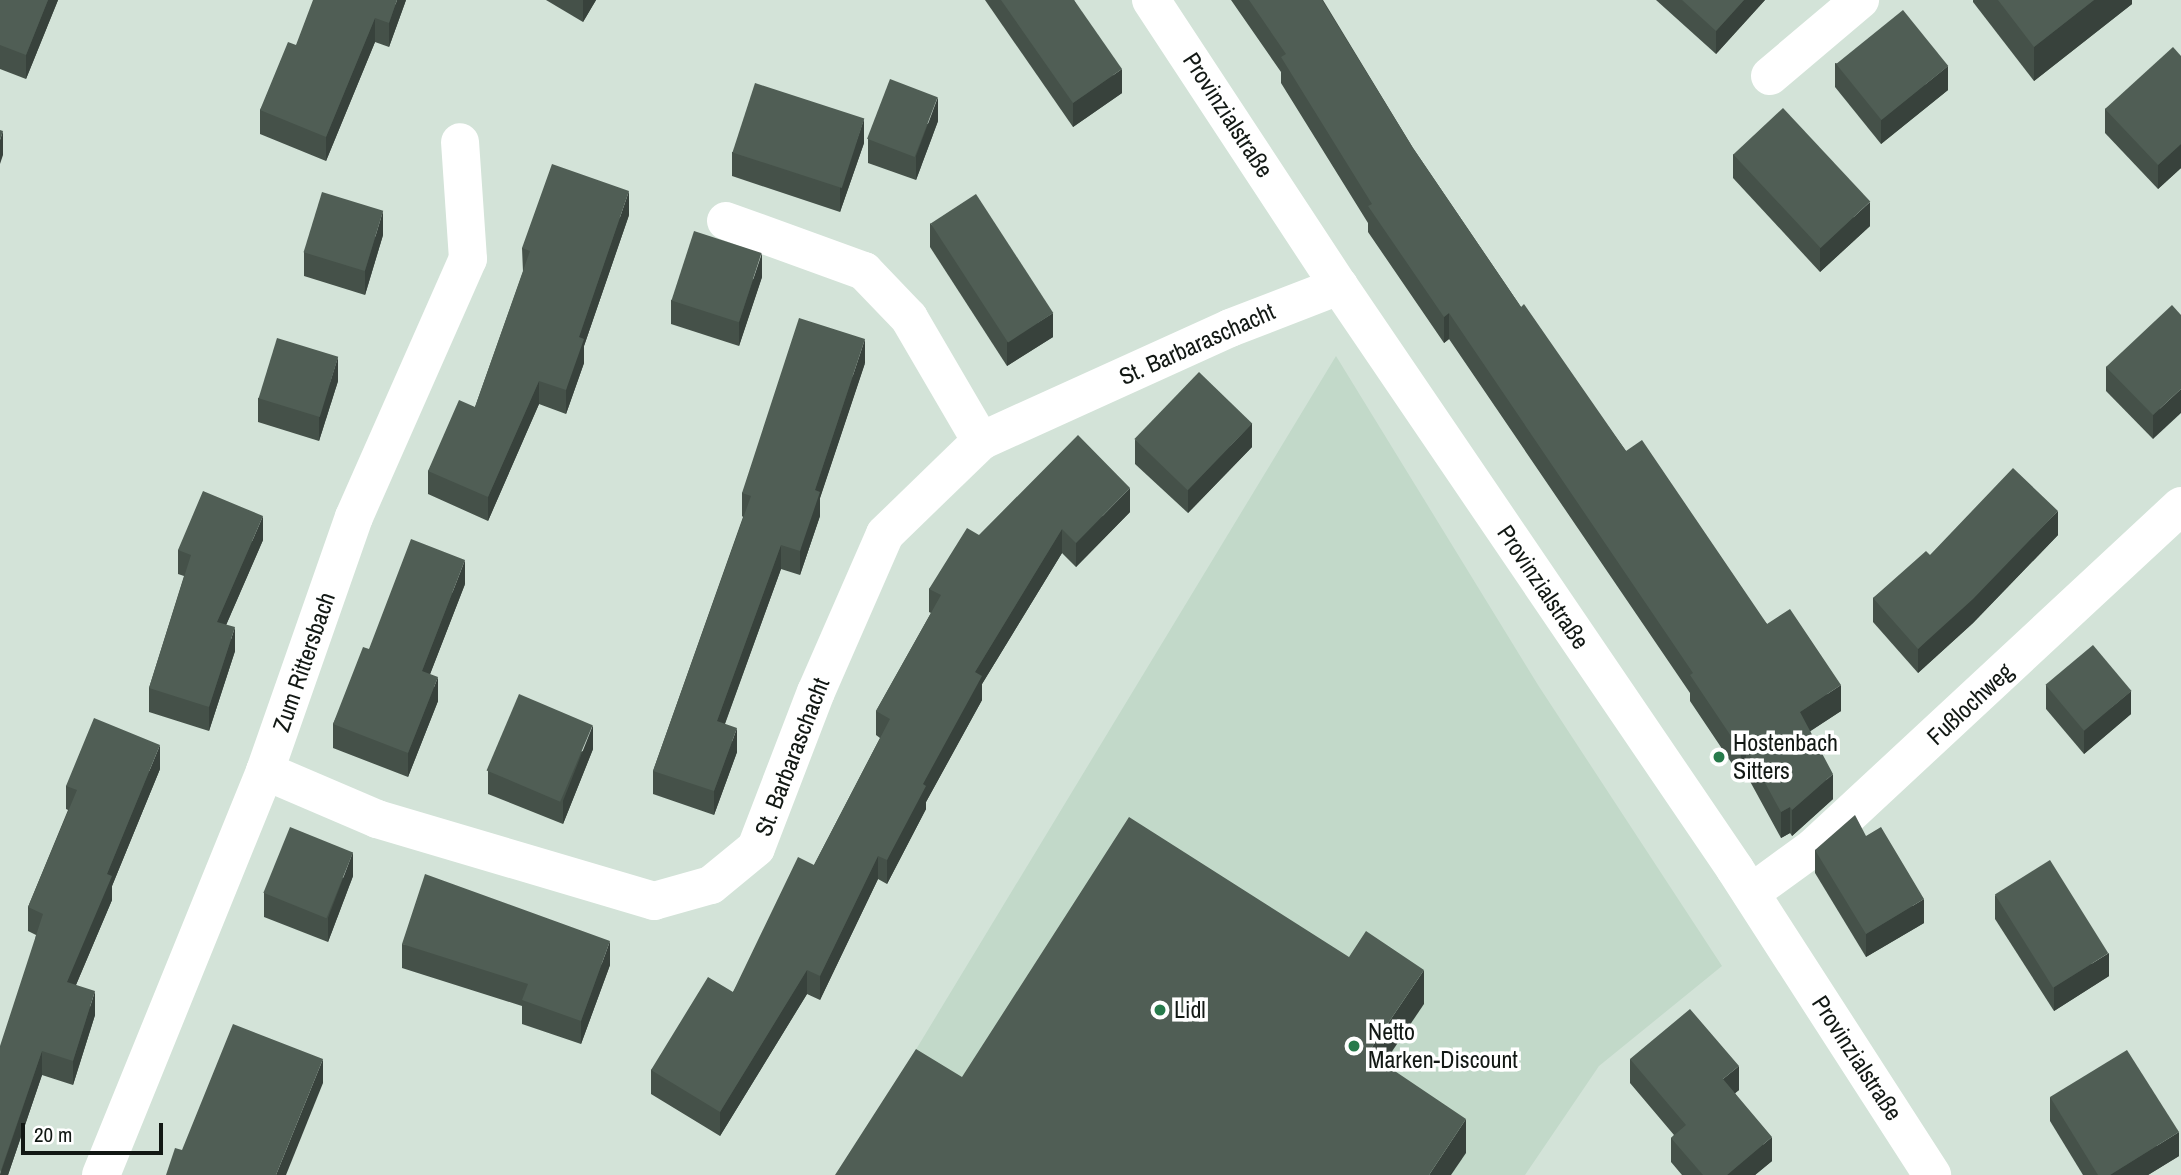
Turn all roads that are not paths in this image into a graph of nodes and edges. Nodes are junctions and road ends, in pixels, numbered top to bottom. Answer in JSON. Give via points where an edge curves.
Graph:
{"nodes":[{"id":1,"x":1151,"y":0,"type":"edge"},
{"id":2,"x":1860,"y":0,"type":"edge"},
{"id":3,"x":1770,"y":76,"type":"dead end"},
{"id":4,"x":460,"y":142,"type":"dead end"},
{"id":5,"x":726,"y":222,"type":"dead end"},
{"id":6,"x":1339,"y":286,"type":"junction"},
{"id":7,"x":981,"y":442,"type":"junction"},
{"id":8,"x":2181,"y":506,"type":"edge"},
{"id":9,"x":265,"y":771,"type":"junction"},
{"id":10,"x":1751,"y":892,"type":"junction"},
{"id":11,"x":101,"y":1175,"type":"edge"},
{"id":12,"x":1932,"y":1175,"type":"edge"}],
"edges":[{"from":1,"to":6,"type":"street","name":"Provinzialstraße"},
{"from":2,"to":3,"type":"street"},
{"from":4,"to":9,"type":"street","name":"Zum Rittersbach","via":[[468,260],[354,517]]},
{"from":5,"to":7,"type":"street","via":[[864,271],[909,318]]},
{"from":6,"to":7,"type":"street","name":"St. Barbaraschacht","via":[[1230,328]]},
{"from":6,"to":10,"type":"street","name":"Provinzialstraße"},
{"from":7,"to":9,"type":"street","name":"St. Barbaraschacht","via":[[885,534],[816,692],[756,848],[711,886],[654,901],[377,819]]},
{"from":8,"to":10,"type":"street","name":"Fußlochweg","via":[[1814,848]]},
{"from":9,"to":11,"type":"street","name":"Zum Rittersbach"},
{"from":10,"to":12,"type":"street","name":"Provinzialstraße"}]}
